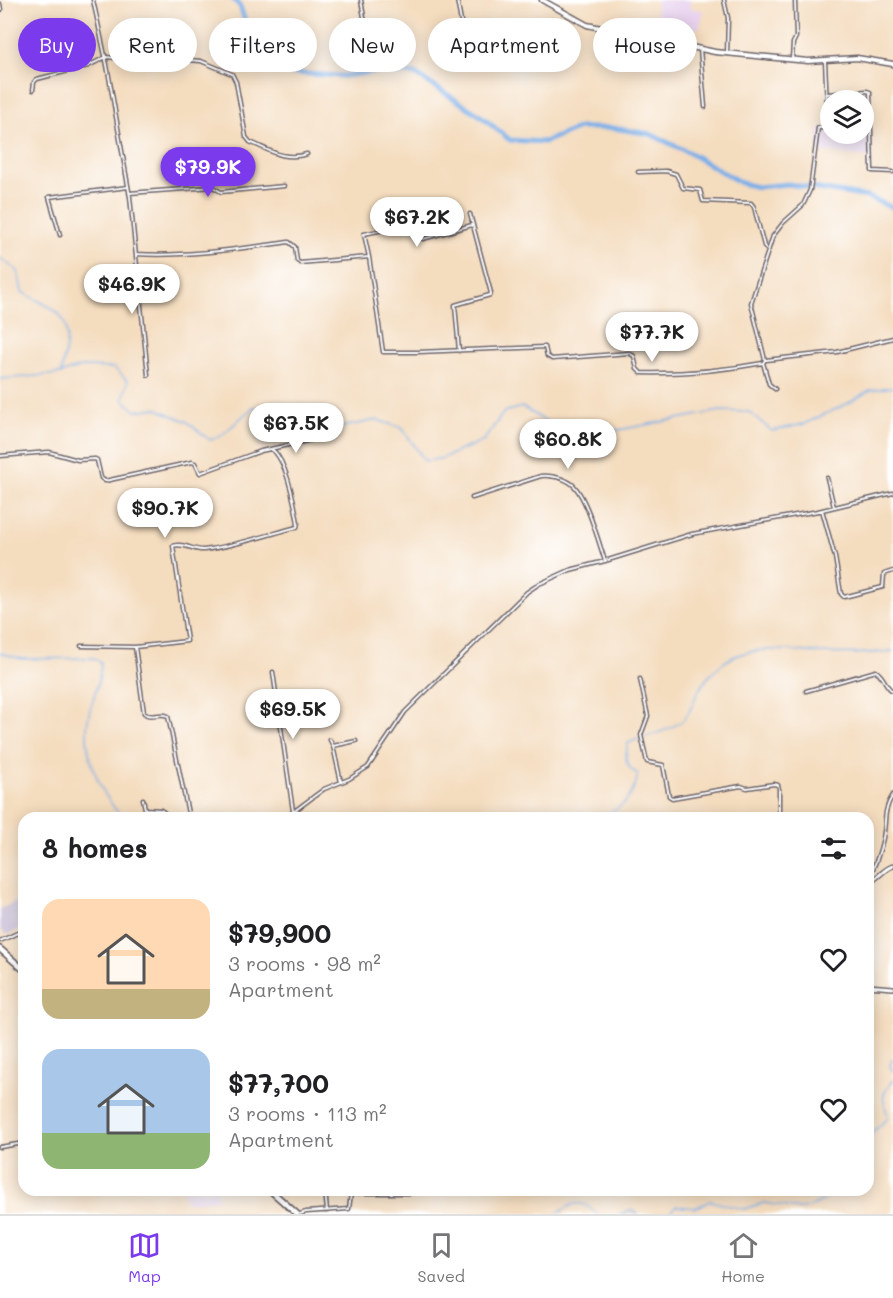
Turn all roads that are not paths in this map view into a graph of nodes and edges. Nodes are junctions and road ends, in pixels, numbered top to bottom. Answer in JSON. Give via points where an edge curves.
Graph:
{"nodes":[{"id":1,"x":93,"y":0,"type":"edge"},
{"id":2,"x":361,"y":0,"type":"edge"},
{"id":3,"x":457,"y":0,"type":"edge"},
{"id":4,"x":542,"y":0,"type":"edge"},
{"id":5,"x":724,"y":0,"type":"edge"},
{"id":6,"x":795,"y":0,"type":"edge"},
{"id":7,"x":0,"y":4,"type":"edge"},
{"id":8,"x":1,"y":10,"type":"edge"},
{"id":9,"x":364,"y":18,"type":"edge"},
{"id":10,"x":460,"y":18,"type":"edge"},
{"id":11,"x":700,"y":49,"type":"junction"},
{"id":12,"x":727,"y":54,"type":"junction"},
{"id":13,"x":105,"y":57,"type":"junction"},
{"id":14,"x":792,"y":59,"type":"junction"},
{"id":15,"x":825,"y":61,"type":"junction"},
{"id":16,"x":893,"y":64,"type":"edge"},
{"id":17,"x":33,"y":90,"type":"dead end"},
{"id":18,"x":826,"y":90,"type":"edge"},
{"id":19,"x":705,"y":107,"type":"dead end"},
{"id":20,"x":820,"y":128,"type":"edge"},
{"id":21,"x":871,"y":144,"type":"edge"},
{"id":22,"x":307,"y":154,"type":"dead end"},
{"id":23,"x":638,"y":172,"type":"dead end"},
{"id":24,"x":893,"y":172,"type":"edge"},
{"id":25,"x":284,"y":186,"type":"dead end"},
{"id":26,"x":128,"y":187,"type":"junction"},
{"id":27,"x":129,"y":193,"type":"junction"},
{"id":28,"x":470,"y":214,"type":"dead end"},
{"id":29,"x":472,"y":225,"type":"junction"},
{"id":30,"x":60,"y":236,"type":"dead end"},
{"id":31,"x":768,"y":251,"type":"junction"},
{"id":32,"x":136,"y":254,"type":"junction"},
{"id":33,"x":369,"y":257,"type":"junction"},
{"id":34,"x":893,"y":338,"type":"edge"},
{"id":35,"x":459,"y":351,"type":"junction"},
{"id":36,"x":764,"y":362,"type":"junction"},
{"id":37,"x":148,"y":375,"type":"dead end"},
{"id":38,"x":775,"y":389,"type":"dead end"},
{"id":39,"x":316,"y":439,"type":"dead end"},
{"id":40,"x":271,"y":449,"type":"junction"},
{"id":41,"x":0,"y":456,"type":"edge"},
{"id":42,"x":827,"y":478,"type":"dead end"},
{"id":43,"x":893,"y":494,"type":"edge"},
{"id":44,"x":472,"y":498,"type":"dead end"},
{"id":45,"x":834,"y":508,"type":"junction"},
{"id":46,"x":822,"y":510,"type":"junction"},
{"id":47,"x":605,"y":561,"type":"junction"},
{"id":48,"x":893,"y":571,"type":"edge"},
{"id":49,"x":81,"y":646,"type":"dead end"},
{"id":50,"x":135,"y":647,"type":"junction"},
{"id":51,"x":273,"y":672,"type":"dead end"},
{"id":52,"x":640,"y":680,"type":"dead end"},
{"id":53,"x":806,"y":691,"type":"dead end"},
{"id":54,"x":893,"y":691,"type":"edge"},
{"id":55,"x":330,"y":740,"type":"dead end"},
{"id":56,"x":356,"y":741,"type":"dead end"},
{"id":57,"x":333,"y":746,"type":"junction"},
{"id":58,"x":341,"y":782,"type":"junction"},
{"id":59,"x":893,"y":795,"type":"edge"},
{"id":60,"x":143,"y":799,"type":"dead end"},
{"id":61,"x":164,"y":812,"type":"edge"},
{"id":62,"x":188,"y":812,"type":"edge"},
{"id":63,"x":294,"y":812,"type":"joint"},
{"id":64,"x":779,"y":812,"type":"edge"},
{"id":65,"x":893,"y":866,"type":"edge"},
{"id":66,"x":874,"y":867,"type":"edge"},
{"id":67,"x":874,"y":879,"type":"edge"},
{"id":68,"x":18,"y":933,"type":"edge"},
{"id":69,"x":0,"y":941,"type":"edge"},
{"id":70,"x":0,"y":949,"type":"edge"},
{"id":71,"x":18,"y":965,"type":"edge"},
{"id":72,"x":874,"y":986,"type":"edge"},
{"id":73,"x":893,"y":988,"type":"edge"},
{"id":74,"x":18,"y":1144,"type":"edge"},
{"id":75,"x":0,"y":1147,"type":"edge"},
{"id":76,"x":277,"y":1196,"type":"edge"},
{"id":77,"x":326,"y":1196,"type":"edge"},
{"id":78,"x":351,"y":1196,"type":"edge"},
{"id":79,"x":327,"y":1210,"type":"junction"},
{"id":80,"x":299,"y":1214,"type":"edge"}],
"edges":[{"from":1,"to":13,"type":"street"},
{"from":2,"to":9,"type":"street"},
{"from":3,"to":10,"type":"street"},
{"from":4,"to":11,"type":"main road","via":[[587,25]]},
{"from":5,"to":12,"type":"street"},
{"from":6,"to":14,"type":"street"},
{"from":7,"to":8,"type":"street"},
{"from":11,"to":12,"type":"main road"},
{"from":11,"to":19,"type":"street"},
{"from":12,"to":14,"type":"main road"},
{"from":13,"to":17,"type":"street","via":[[88,66],[37,79]]},
{"from":13,"to":22,"type":"street","via":[[173,64],[201,61],[232,74],[250,142],[284,157]]},
{"from":13,"to":26,"type":"street"},
{"from":14,"to":15,"type":"main road"},
{"from":15,"to":16,"type":"main road","via":[[857,58]]},
{"from":15,"to":18,"type":"street"},
{"from":20,"to":31,"type":"street","via":[[810,190],[803,205],[773,236]]},
{"from":21,"to":24,"type":"street","via":[[872,171]]},
{"from":23,"to":31,"type":"street","via":[[676,174],[683,188],[700,190],[703,201],[752,203]]},
{"from":25,"to":27,"type":"street","via":[[221,192],[213,187]]},
{"from":26,"to":27,"type":"street"},
{"from":26,"to":30,"type":"street","via":[[49,197]]},
{"from":27,"to":32,"type":"street"},
{"from":28,"to":29,"type":"street"},
{"from":29,"to":33,"type":"street","via":[[423,239],[415,228],[364,234]]},
{"from":29,"to":35,"type":"street","via":[[491,293],[455,305]]},
{"from":31,"to":36,"type":"street","via":[[751,303]]},
{"from":32,"to":33,"type":"street","via":[[220,252],[289,243],[295,247],[300,262]]},
{"from":32,"to":37,"type":"street"},
{"from":33,"to":35,"type":"street","via":[[382,352]]},
{"from":34,"to":36,"type":"street","via":[[837,352]]},
{"from":35,"to":36,"type":"street","via":[[545,347],[552,359],[629,353],[641,373],[712,372]]},
{"from":36,"to":38,"type":"street","via":[[769,384]]},
{"from":39,"to":40,"type":"street"},
{"from":40,"to":41,"type":"street","via":[[200,472],[192,462],[105,481],[100,478],[95,459],[78,460],[49,452]]},
{"from":40,"to":50,"type":"street","via":[[282,461],[297,527],[216,548],[173,546],[187,641]]},
{"from":42,"to":45,"type":"street"},
{"from":43,"to":45,"type":"street"},
{"from":44,"to":47,"type":"street","via":[[541,476],[565,480],[574,485],[588,510]]},
{"from":45,"to":46,"type":"street"},
{"from":46,"to":47,"type":"street","via":[[699,532]]},
{"from":46,"to":48,"type":"street","via":[[840,594],[844,597],[883,586],[884,574]]},
{"from":47,"to":58,"type":"street","via":[[570,570],[527,592],[405,712],[368,767]]},
{"from":49,"to":50,"type":"street"},
{"from":50,"to":62,"type":"street","via":[[144,713],[168,716]]},
{"from":51,"to":63,"type":"street"},
{"from":52,"to":64,"type":"street","via":[[648,716],[641,735],[647,762],[663,765],[670,797],[774,784],[779,789]]},
{"from":53,"to":54,"type":"street","via":[[876,671]]},
{"from":55,"to":57,"type":"street"},
{"from":56,"to":57,"type":"street"},
{"from":57,"to":58,"type":"street"},
{"from":58,"to":63,"type":"street","via":[[324,789]]},
{"from":59,"to":66,"type":"street","via":[[885,807],[884,836]]},
{"from":60,"to":61,"type":"street","via":[[147,811]]},
{"from":65,"to":67,"type":"street"},
{"from":68,"to":69,"type":"street"},
{"from":70,"to":71,"type":"main road"},
{"from":72,"to":73,"type":"street"},
{"from":74,"to":75,"type":"street"},
{"from":76,"to":80,"type":"main road"},
{"from":77,"to":79,"type":"street"},
{"from":78,"to":79,"type":"street","via":[[349,1209]]},
{"from":79,"to":80,"type":"street"}]}
